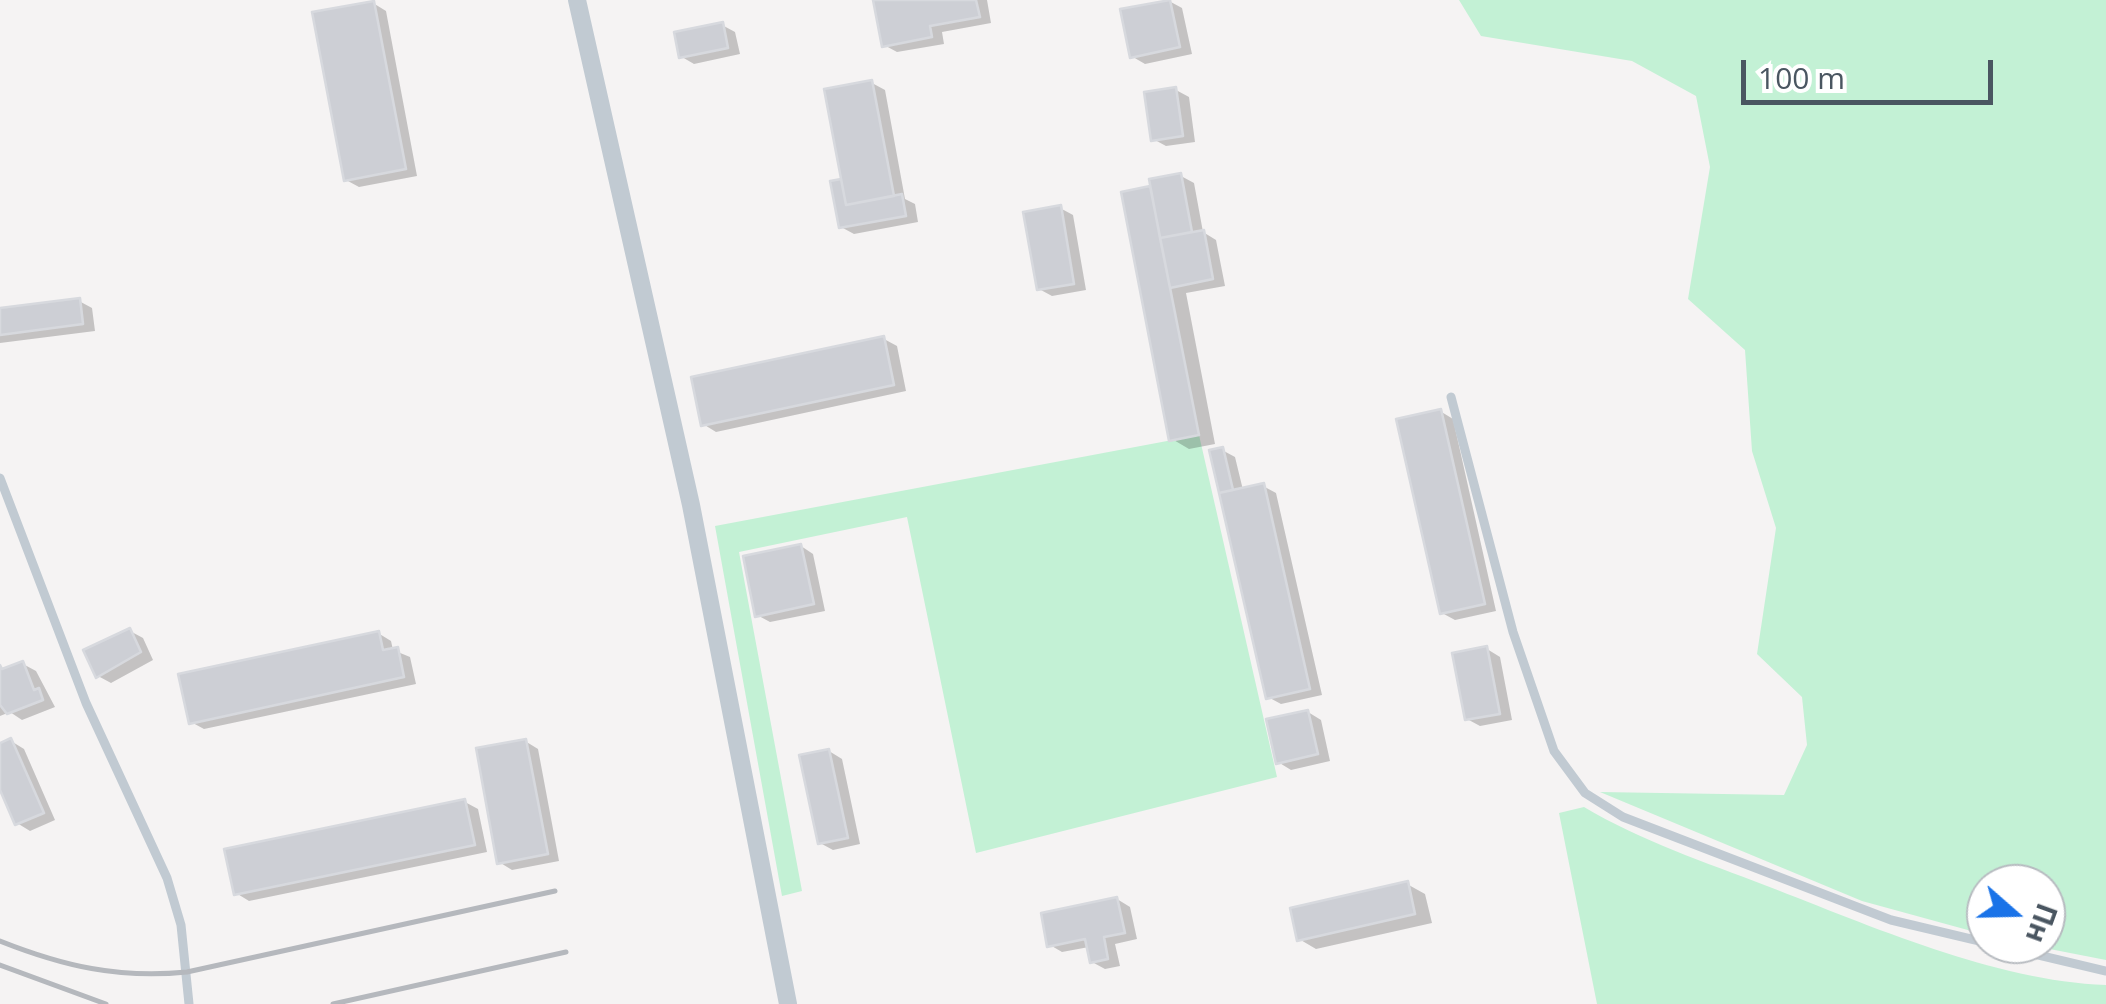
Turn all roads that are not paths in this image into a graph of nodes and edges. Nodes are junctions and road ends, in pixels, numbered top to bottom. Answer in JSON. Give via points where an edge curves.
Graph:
{"nodes":[{"id":1,"x":576,"y":0,"type":"edge"},
{"id":2,"x":1451,"y":397,"type":"dead end"},
{"id":3,"x":0,"y":478,"type":"edge"},
{"id":4,"x":2106,"y":972,"type":"edge"},
{"id":5,"x":189,"y":1004,"type":"edge"},
{"id":6,"x":788,"y":1004,"type":"edge"}],
"edges":[{"from":1,"to":6,"type":"street","via":[[691,504]]},
{"from":2,"to":4,"type":"lane","via":[[1513,632],[1554,751],[1585,793],[1623,818],[1891,920]]},
{"from":3,"to":5,"type":"lane","via":[[86,703],[167,878],[181,925]]}]}
